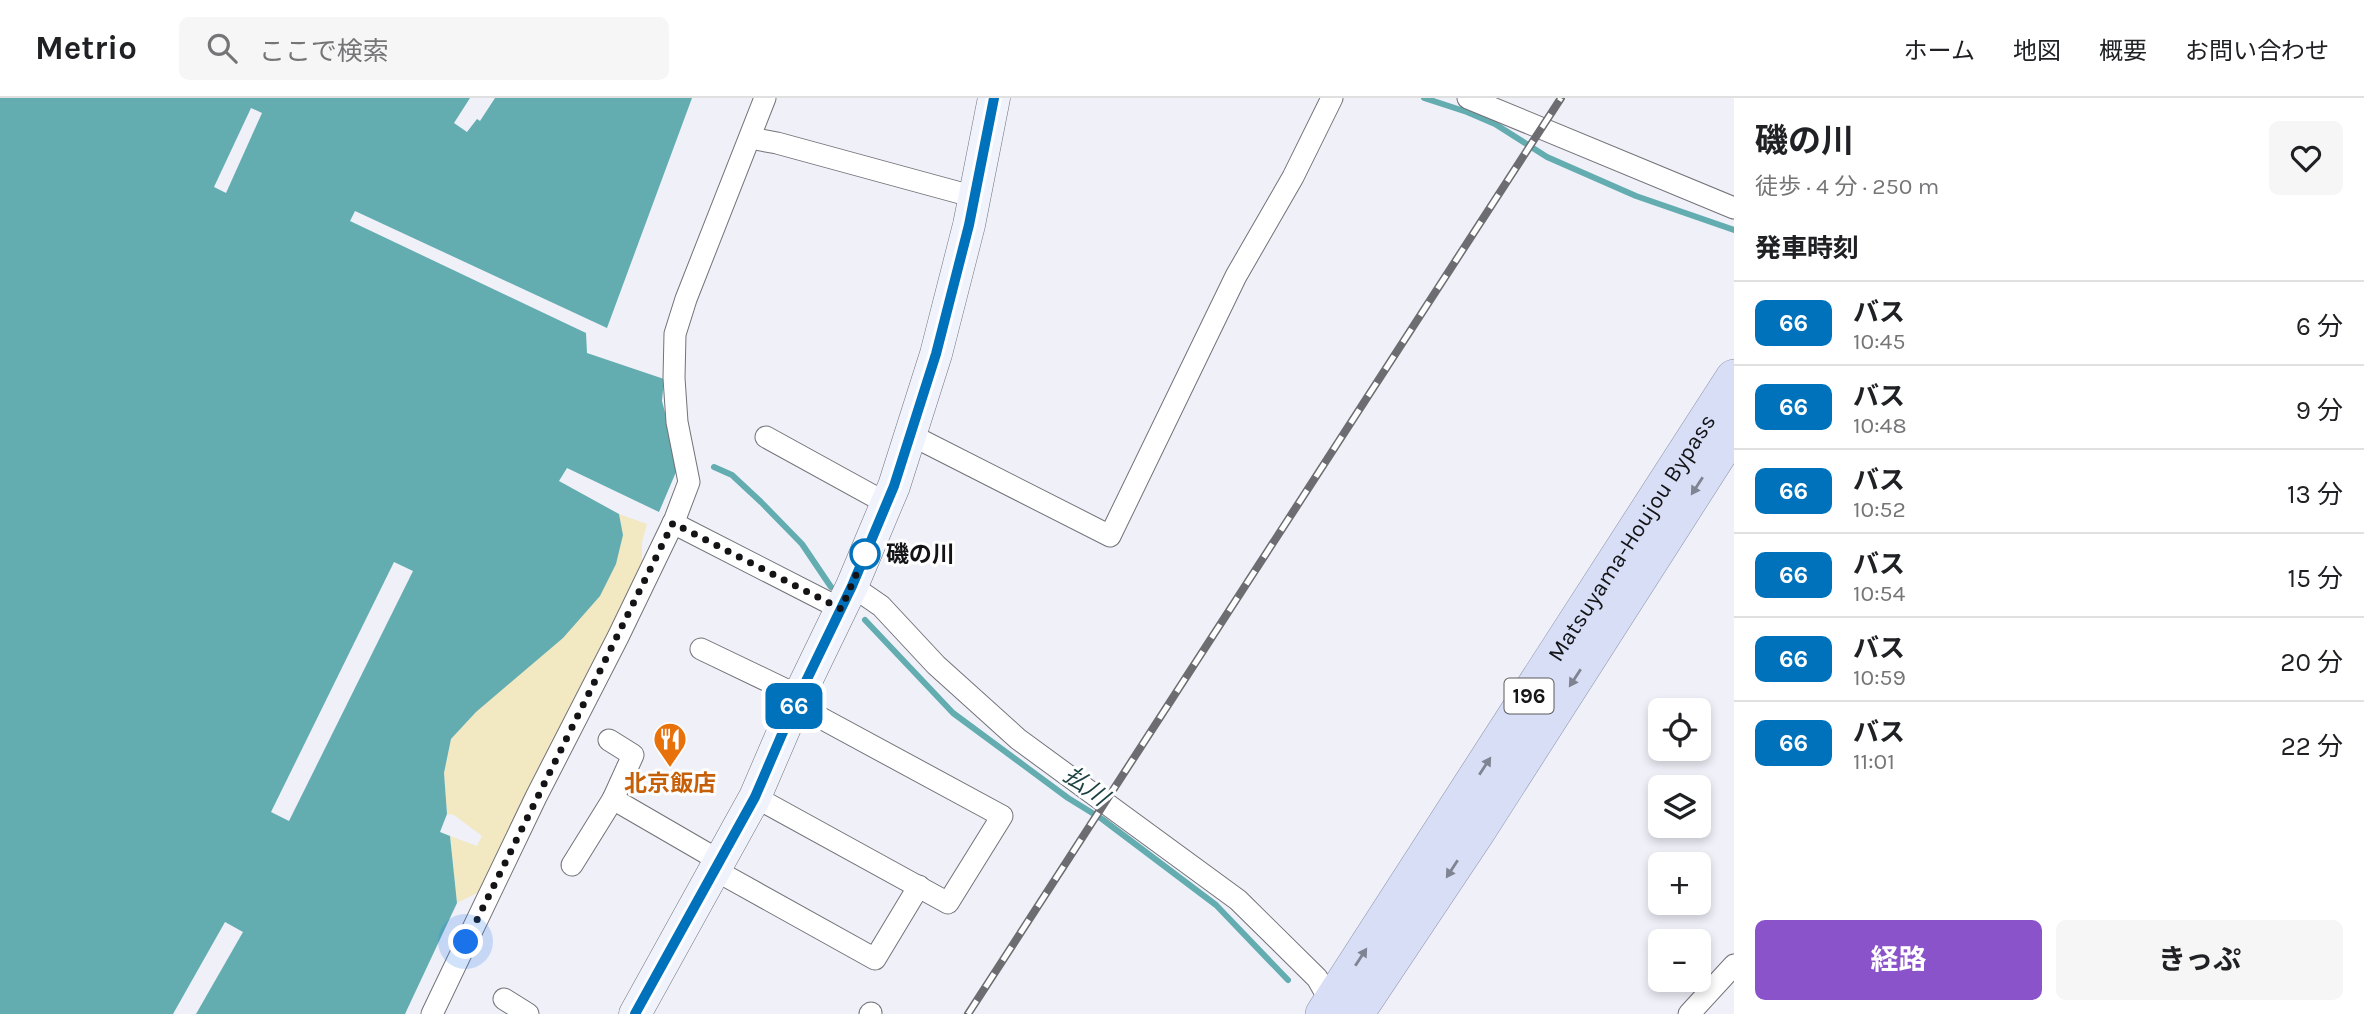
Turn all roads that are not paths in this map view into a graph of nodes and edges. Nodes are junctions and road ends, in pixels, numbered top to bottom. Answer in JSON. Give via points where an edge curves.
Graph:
{"nodes":[{"id":1,"x":765,"y":98,"type":"edge"},
{"id":2,"x":994,"y":98,"type":"edge"},
{"id":3,"x":1332,"y":98,"type":"edge"},
{"id":4,"x":1468,"y":98,"type":"edge"},
{"id":5,"x":750,"y":138,"type":"junction"},
{"id":6,"x":975,"y":197,"type":"junction"},
{"id":7,"x":1734,"y":208,"type":"edge"},
{"id":8,"x":1734,"y":378,"type":"edge"},
{"id":9,"x":1734,"y":429,"type":"edge"},
{"id":10,"x":911,"y":435,"type":"junction"},
{"id":11,"x":766,"y":437,"type":"dead end"},
{"id":12,"x":886,"y":503,"type":"junction"},
{"id":13,"x":673,"y":523,"type":"junction"},
{"id":14,"x":846,"y":597,"type":"junction"},
{"id":15,"x":701,"y":649,"type":"dead end"},
{"id":16,"x":797,"y":700,"type":"junction"},
{"id":17,"x":609,"y":740,"type":"dead end"},
{"id":18,"x":755,"y":797,"type":"junction"},
{"id":19,"x":613,"y":799,"type":"junction"},
{"id":20,"x":572,"y":865,"type":"dead end"},
{"id":21,"x":718,"y":866,"type":"junction"},
{"id":22,"x":919,"y":886,"type":"junction"},
{"id":23,"x":1734,"y":965,"type":"edge"},
{"id":24,"x":504,"y":999,"type":"dead end"},
{"id":25,"x":1337,"y":1011,"type":"edge"},
{"id":26,"x":432,"y":1014,"type":"edge"},
{"id":27,"x":528,"y":1014,"type":"edge"},
{"id":28,"x":635,"y":1014,"type":"edge"},
{"id":29,"x":1689,"y":1014,"type":"edge"}],
"edges":[{"from":1,"to":5,"type":"street"},
{"from":2,"to":6,"type":"main road"},
{"from":3,"to":10,"type":"street","via":[[1236,276],[1110,536]]},
{"from":4,"to":7,"type":"street"},
{"from":5,"to":6,"type":"street"},
{"from":5,"to":13,"type":"street","via":[[675,334],[677,422],[689,482]]},
{"from":6,"to":10,"type":"main road"},
{"from":25,"to":8,"type":"highway","name":"Matsuyama-Houjou Bypass","number":"196","one_way":true},
{"from":9,"to":25,"type":"highway","name":"Matsuyama-Houjou Bypass","number":"196","one_way":true,"via":[[1453,867]]},
{"from":10,"to":12,"type":"main road"},
{"from":11,"to":12,"type":"street"},
{"from":12,"to":14,"type":"main road"},
{"from":13,"to":14,"type":"street"},
{"from":13,"to":26,"type":"street"},
{"from":14,"to":16,"type":"main road"},
{"from":14,"to":25,"type":"street","via":[[881,606],[936,665],[1018,739],[1238,900],[1317,978]]},
{"from":15,"to":16,"type":"street"},
{"from":16,"to":18,"type":"main road"},
{"from":16,"to":22,"type":"street","via":[[1002,816],[948,902]]},
{"from":17,"to":19,"type":"street","via":[[633,755]]},
{"from":18,"to":21,"type":"main road"},
{"from":18,"to":22,"type":"street"},
{"from":19,"to":20,"type":"street"},
{"from":19,"to":21,"type":"street"},
{"from":21,"to":22,"type":"street","via":[[875,959]]},
{"from":21,"to":28,"type":"main road"},
{"from":23,"to":29,"type":"street"},
{"from":24,"to":27,"type":"street"}]}
